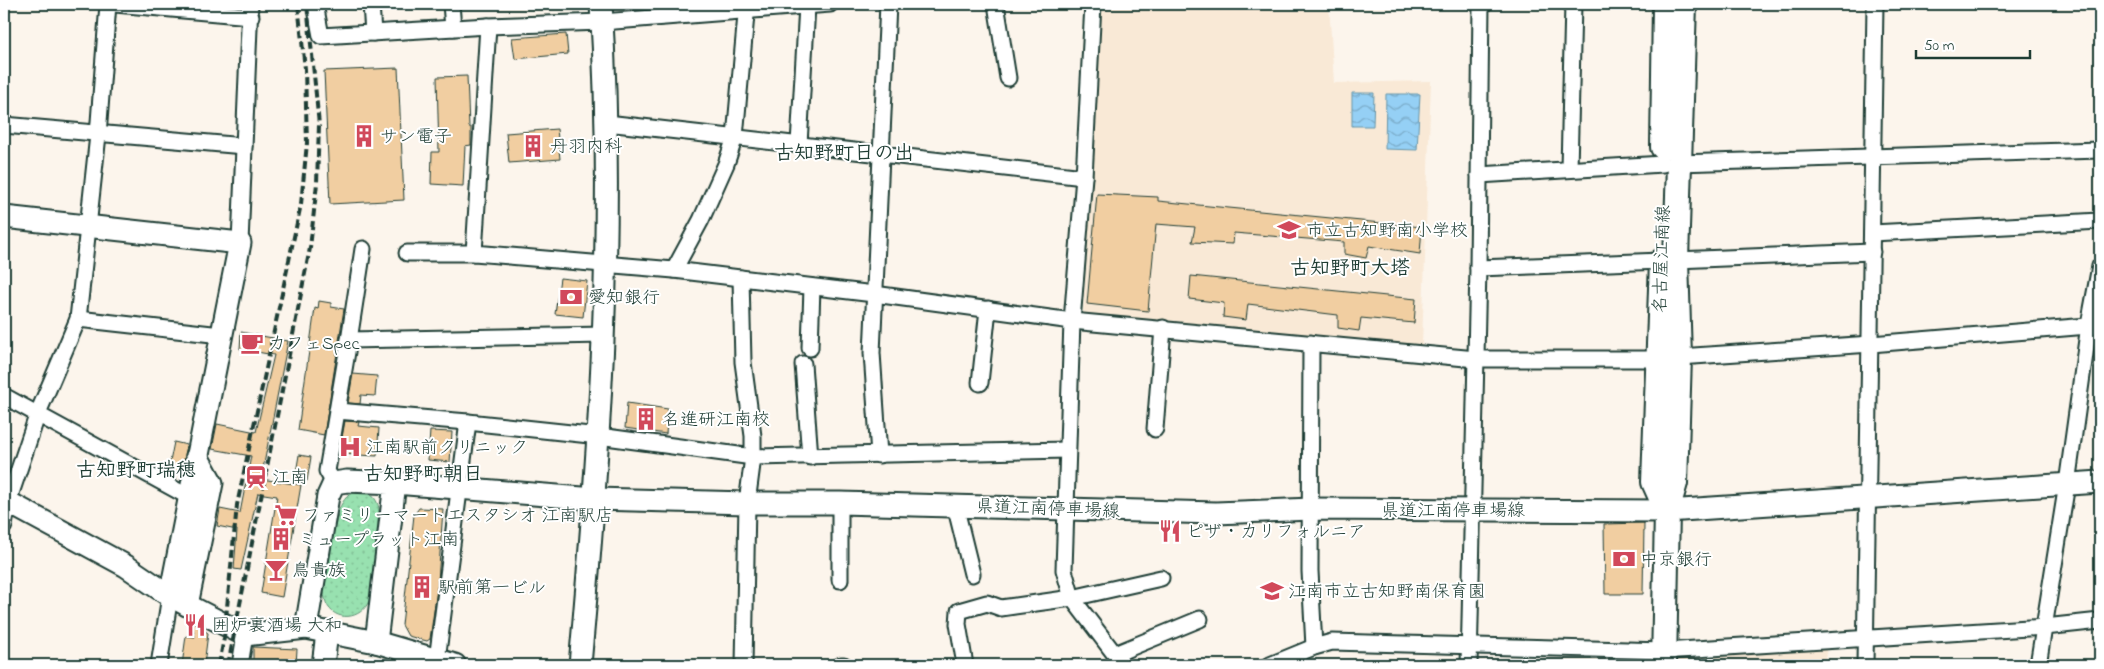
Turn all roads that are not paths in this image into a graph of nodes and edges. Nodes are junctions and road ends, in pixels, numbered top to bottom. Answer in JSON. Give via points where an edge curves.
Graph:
{"nodes":[{"id":1,"x":108,"y":4,"type":"edge"},
{"id":2,"x":115,"y":4,"type":"edge"},
{"id":3,"x":315,"y":4,"type":"edge"},
{"id":4,"x":371,"y":4,"type":"edge"},
{"id":5,"x":451,"y":4,"type":"edge"},
{"id":6,"x":830,"y":4,"type":"edge"},
{"id":7,"x":888,"y":4,"type":"edge"},
{"id":8,"x":996,"y":4,"type":"edge"},
{"id":9,"x":1093,"y":4,"type":"edge"},
{"id":10,"x":1481,"y":4,"type":"edge"},
{"id":11,"x":1573,"y":4,"type":"edge"},
{"id":12,"x":1665,"y":4,"type":"edge"},
{"id":13,"x":1684,"y":4,"type":"edge"},
{"id":14,"x":1875,"y":4,"type":"edge"},
{"id":15,"x":807,"y":6,"type":"junction"},
{"id":16,"x":747,"y":8,"type":"edge"},
{"id":17,"x":251,"y":10,"type":"edge"},
{"id":18,"x":602,"y":13,"type":"edge"},
{"id":19,"x":488,"y":26,"type":"junction"},
{"id":20,"x":453,"y":28,"type":"junction"},
{"id":21,"x":372,"y":33,"type":"junction"},
{"id":22,"x":1008,"y":78,"type":"dead end"},
{"id":23,"x":607,"y":123,"type":"junction"},
{"id":24,"x":4,"y":125,"type":"edge"},
{"id":25,"x":98,"y":135,"type":"junction"},
{"id":26,"x":735,"y":137,"type":"junction"},
{"id":27,"x":799,"y":144,"type":"junction"},
{"id":28,"x":244,"y":146,"type":"junction"},
{"id":29,"x":2100,"y":150,"type":"edge"},
{"id":30,"x":882,"y":154,"type":"junction"},
{"id":31,"x":1874,"y":156,"type":"junction"},
{"id":32,"x":1670,"y":163,"type":"junction"},
{"id":33,"x":1568,"y":169,"type":"junction"},
{"id":34,"x":1479,"y":176,"type":"junction"},
{"id":35,"x":1084,"y":177,"type":"junction"},
{"id":36,"x":4,"y":217,"type":"edge"},
{"id":37,"x":2100,"y":222,"type":"edge"},
{"id":38,"x":88,"y":225,"type":"junction"},
{"id":39,"x":1872,"y":233,"type":"junction"},
{"id":40,"x":240,"y":242,"type":"junction"},
{"id":41,"x":364,"y":249,"type":"dead end"},
{"id":42,"x":1872,"y":252,"type":"junction"},
{"id":43,"x":407,"y":253,"type":"dead end"},
{"id":44,"x":474,"y":253,"type":"junction"},
{"id":45,"x":1669,"y":260,"type":"junction"},
{"id":46,"x":604,"y":263,"type":"junction"},
{"id":47,"x":2100,"y":266,"type":"edge"},
{"id":48,"x":1478,"y":268,"type":"junction"},
{"id":49,"x":674,"y":270,"type":"junction"},
{"id":50,"x":741,"y":278,"type":"junction"},
{"id":51,"x":812,"y":287,"type":"junction"},
{"id":52,"x":874,"y":294,"type":"junction"},
{"id":53,"x":988,"y":309,"type":"junction"},
{"id":54,"x":78,"y":319,"type":"junction"},
{"id":55,"x":1072,"y":321,"type":"junction"},
{"id":56,"x":2095,"y":325,"type":"edge"},
{"id":57,"x":1163,"y":328,"type":"junction"},
{"id":58,"x":221,"y":335,"type":"junction"},
{"id":59,"x":604,"y":336,"type":"junction"},
{"id":60,"x":349,"y":340,"type":"junction"},
{"id":61,"x":1311,"y":343,"type":"junction"},
{"id":62,"x":1871,"y":344,"type":"junction"},
{"id":63,"x":810,"y":348,"type":"dead end"},
{"id":64,"x":1668,"y":358,"type":"junction"},
{"id":65,"x":1476,"y":359,"type":"junction"},
{"id":66,"x":803,"y":364,"type":"dead end"},
{"id":67,"x":980,"y":383,"type":"dead end"},
{"id":68,"x":4,"y":396,"type":"edge"},
{"id":69,"x":337,"y":411,"type":"junction"},
{"id":70,"x":38,"y":413,"type":"junction"},
{"id":71,"x":468,"y":422,"type":"junction"},
{"id":72,"x":1155,"y":429,"type":"dead end"},
{"id":73,"x":600,"y":436,"type":"junction"},
{"id":74,"x":1067,"y":450,"type":"junction"},
{"id":75,"x":879,"y":455,"type":"junction"},
{"id":76,"x":197,"y":456,"type":"junction"},
{"id":77,"x":753,"y":457,"type":"junction"},
{"id":78,"x":810,"y":457,"type":"junction"},
{"id":79,"x":2100,"y":482,"type":"edge"},
{"id":80,"x":334,"y":483,"type":"junction"},
{"id":81,"x":395,"y":483,"type":"junction"},
{"id":82,"x":2067,"y":484,"type":"junction"},
{"id":83,"x":458,"y":489,"type":"junction"},
{"id":84,"x":189,"y":497,"type":"junction"},
{"id":85,"x":1868,"y":498,"type":"junction"},
{"id":86,"x":595,"y":499,"type":"junction"},
{"id":87,"x":6,"y":501,"type":"edge"},
{"id":88,"x":747,"y":503,"type":"junction"},
{"id":89,"x":840,"y":503,"type":"junction"},
{"id":90,"x":955,"y":505,"type":"junction"},
{"id":91,"x":1065,"y":508,"type":"junction"},
{"id":92,"x":1311,"y":509,"type":"junction"},
{"id":93,"x":1471,"y":510,"type":"junction"},
{"id":94,"x":1667,"y":511,"type":"junction"},
{"id":95,"x":4,"y":526,"type":"edge"},
{"id":96,"x":972,"y":574,"type":"dead end"},
{"id":97,"x":1161,"y":578,"type":"dead end"},
{"id":98,"x":840,"y":580,"type":"dead end"},
{"id":99,"x":1072,"y":598,"type":"junction"},
{"id":100,"x":179,"y":600,"type":"junction"},
{"id":101,"x":1200,"y":619,"type":"dead end"},
{"id":102,"x":2100,"y":621,"type":"edge"},
{"id":103,"x":2044,"y":627,"type":"junction"},
{"id":104,"x":306,"y":628,"type":"junction"},
{"id":105,"x":326,"y":633,"type":"junction"},
{"id":106,"x":245,"y":634,"type":"junction"},
{"id":107,"x":1865,"y":638,"type":"junction"},
{"id":108,"x":376,"y":642,"type":"junction"},
{"id":109,"x":1469,"y":646,"type":"junction"},
{"id":110,"x":1314,"y":647,"type":"junction"},
{"id":111,"x":1664,"y":658,"type":"edge"},
{"id":112,"x":1119,"y":660,"type":"edge"},
{"id":113,"x":448,"y":664,"type":"edge"},
{"id":114,"x":159,"y":665,"type":"edge"},
{"id":115,"x":240,"y":665,"type":"edge"},
{"id":116,"x":323,"y":665,"type":"edge"},
{"id":117,"x":580,"y":665,"type":"edge"},
{"id":118,"x":744,"y":665,"type":"edge"},
{"id":119,"x":964,"y":665,"type":"edge"},
{"id":120,"x":1270,"y":665,"type":"edge"},
{"id":121,"x":1469,"y":665,"type":"edge"},
{"id":122,"x":1865,"y":665,"type":"edge"},
{"id":123,"x":2038,"y":665,"type":"edge"}],
"edges":[{"from":1,"to":25,"type":"street"},
{"from":2,"to":17,"type":"street"},
{"from":3,"to":21,"type":"street","via":[[321,36]]},
{"from":4,"to":21,"type":"street"},
{"from":5,"to":20,"type":"street"},
{"from":6,"to":15,"type":"street"},
{"from":7,"to":30,"type":"street"},
{"from":8,"to":22,"type":"street"},
{"from":9,"to":35,"type":"street"},
{"from":10,"to":34,"type":"street"},
{"from":11,"to":33,"type":"street"},
{"from":12,"to":32,"type":"main road","name":"名古屋江南線"},
{"from":13,"to":32,"type":"main road","name":"名古屋江南線"},
{"from":14,"to":31,"type":"street"},
{"from":15,"to":16,"type":"street"},
{"from":15,"to":27,"type":"street"},
{"from":16,"to":18,"type":"street"},
{"from":16,"to":26,"type":"street"},
{"from":17,"to":28,"type":"street"},
{"from":18,"to":19,"type":"street"},
{"from":18,"to":23,"type":"street"},
{"from":19,"to":20,"type":"street"},
{"from":19,"to":44,"type":"street"},
{"from":20,"to":21,"type":"street"},
{"from":23,"to":26,"type":"street"},
{"from":23,"to":46,"type":"street"},
{"from":24,"to":25,"type":"street"},
{"from":25,"to":28,"type":"street"},
{"from":25,"to":38,"type":"street"},
{"from":26,"to":27,"type":"street"},
{"from":26,"to":49,"type":"street","via":[[701,220]]},
{"from":27,"to":30,"type":"street"},
{"from":28,"to":40,"type":"street"},
{"from":29,"to":31,"type":"street"},
{"from":30,"to":35,"type":"street"},
{"from":30,"to":52,"type":"street"},
{"from":31,"to":32,"type":"street"},
{"from":31,"to":39,"type":"street"},
{"from":32,"to":33,"type":"street"},
{"from":32,"to":45,"type":"main road","name":"名古屋江南線"},
{"from":33,"to":34,"type":"street"},
{"from":34,"to":48,"type":"street"},
{"from":35,"to":55,"type":"street"},
{"from":36,"to":38,"type":"street"},
{"from":37,"to":39,"type":"street"},
{"from":38,"to":40,"type":"street"},
{"from":38,"to":54,"type":"street"},
{"from":39,"to":42,"type":"street"},
{"from":40,"to":58,"type":"street"},
{"from":41,"to":60,"type":"street"},
{"from":42,"to":45,"type":"street"},
{"from":42,"to":62,"type":"street"},
{"from":43,"to":44,"type":"street"},
{"from":44,"to":46,"type":"street"},
{"from":45,"to":48,"type":"street"},
{"from":45,"to":64,"type":"main road","name":"名古屋江南線"},
{"from":46,"to":49,"type":"street"},
{"from":46,"to":59,"type":"street"},
{"from":47,"to":56,"type":"street"},
{"from":48,"to":65,"type":"street"},
{"from":49,"to":50,"type":"street"},
{"from":50,"to":51,"type":"street"},
{"from":50,"to":77,"type":"street","via":[[743,362]]},
{"from":51,"to":52,"type":"street"},
{"from":51,"to":63,"type":"street"},
{"from":52,"to":53,"type":"street"},
{"from":52,"to":75,"type":"street","via":[[872,353]]},
{"from":53,"to":55,"type":"street"},
{"from":53,"to":67,"type":"street"},
{"from":54,"to":58,"type":"street"},
{"from":54,"to":70,"type":"street"},
{"from":55,"to":57,"type":"street"},
{"from":55,"to":74,"type":"street"},
{"from":56,"to":62,"type":"street"},
{"from":56,"to":82,"type":"street"},
{"from":57,"to":61,"type":"street"},
{"from":57,"to":72,"type":"street"},
{"from":58,"to":76,"type":"street"},
{"from":59,"to":60,"type":"street"},
{"from":59,"to":73,"type":"street"},
{"from":60,"to":69,"type":"street"},
{"from":61,"to":65,"type":"street"},
{"from":61,"to":92,"type":"street"},
{"from":62,"to":64,"type":"street"},
{"from":62,"to":85,"type":"street"},
{"from":64,"to":65,"type":"street"},
{"from":64,"to":94,"type":"main road","name":"名古屋江南線","via":[[1675,483]]},
{"from":65,"to":93,"type":"street"},
{"from":66,"to":78,"type":"street"},
{"from":68,"to":70,"type":"street"},
{"from":69,"to":71,"type":"street"},
{"from":69,"to":80,"type":"street","via":[[327,471]]},
{"from":70,"to":84,"type":"street"},
{"from":70,"to":87,"type":"street"},
{"from":71,"to":73,"type":"street"},
{"from":71,"to":83,"type":"street"},
{"from":73,"to":77,"type":"street"},
{"from":73,"to":86,"type":"street"},
{"from":74,"to":75,"type":"street"},
{"from":74,"to":91,"type":"street"},
{"from":75,"to":78,"type":"street"},
{"from":76,"to":84,"type":"street"},
{"from":76,"to":100,"type":"street","via":[[212,483]]},
{"from":77,"to":78,"type":"street"},
{"from":77,"to":88,"type":"street"},
{"from":79,"to":82,"type":"street","name":"県道江南停車場線"},
{"from":80,"to":81,"type":"street","name":"県道江南停車場線"},
{"from":80,"to":104,"type":"street","via":[[328,496]]},
{"from":81,"to":83,"type":"street","name":"県道江南停車場線"},
{"from":81,"to":108,"type":"street"},
{"from":82,"to":85,"type":"street","name":"県道江南停車場線"},
{"from":82,"to":103,"type":"street"},
{"from":83,"to":86,"type":"street","name":"県道江南停車場線"},
{"from":83,"to":113,"type":"street"},
{"from":84,"to":100,"type":"street"},
{"from":85,"to":94,"type":"street","name":"県道江南停車場線"},
{"from":85,"to":107,"type":"street"},
{"from":86,"to":88,"type":"street","name":"県道江南停車場線"},
{"from":86,"to":117,"type":"street"},
{"from":87,"to":95,"type":"street"},
{"from":87,"to":100,"type":"street","via":[[126,566]]},
{"from":88,"to":89,"type":"street","name":"県道江南停車場線"},
{"from":88,"to":118,"type":"street"},
{"from":89,"to":90,"type":"street","name":"県道江南停車場線"},
{"from":89,"to":98,"type":"street"},
{"from":90,"to":91,"type":"street","name":"県道江南停車場線"},
{"from":90,"to":96,"type":"street"},
{"from":91,"to":92,"type":"street","name":"県道江南停車場線","via":[[1216,513]]},
{"from":91,"to":99,"type":"street","via":[[1064,570]]},
{"from":92,"to":93,"type":"street","name":"県道江南停車場線"},
{"from":92,"to":110,"type":"street"},
{"from":93,"to":94,"type":"street","name":"県道江南停車場線"},
{"from":93,"to":109,"type":"street"},
{"from":94,"to":111,"type":"main road","name":"名古屋江南線"},
{"from":97,"to":99,"type":"street"},
{"from":99,"to":112,"type":"street"},
{"from":99,"to":119,"type":"street","via":[[1001,608],[987,603],[959,611]]},
{"from":100,"to":106,"type":"street"},
{"from":100,"to":114,"type":"street"},
{"from":101,"to":112,"type":"street"},
{"from":102,"to":103,"type":"street"},
{"from":103,"to":107,"type":"street"},
{"from":103,"to":123,"type":"street"},
{"from":104,"to":105,"type":"street"},
{"from":104,"to":106,"type":"street"},
{"from":105,"to":108,"type":"street"},
{"from":105,"to":116,"type":"street"},
{"from":106,"to":115,"type":"street"},
{"from":107,"to":111,"type":"street"},
{"from":107,"to":122,"type":"street"},
{"from":108,"to":113,"type":"street"},
{"from":109,"to":110,"type":"street","via":[[1332,642]]},
{"from":109,"to":111,"type":"street"},
{"from":109,"to":121,"type":"street"},
{"from":110,"to":120,"type":"street"}]}
